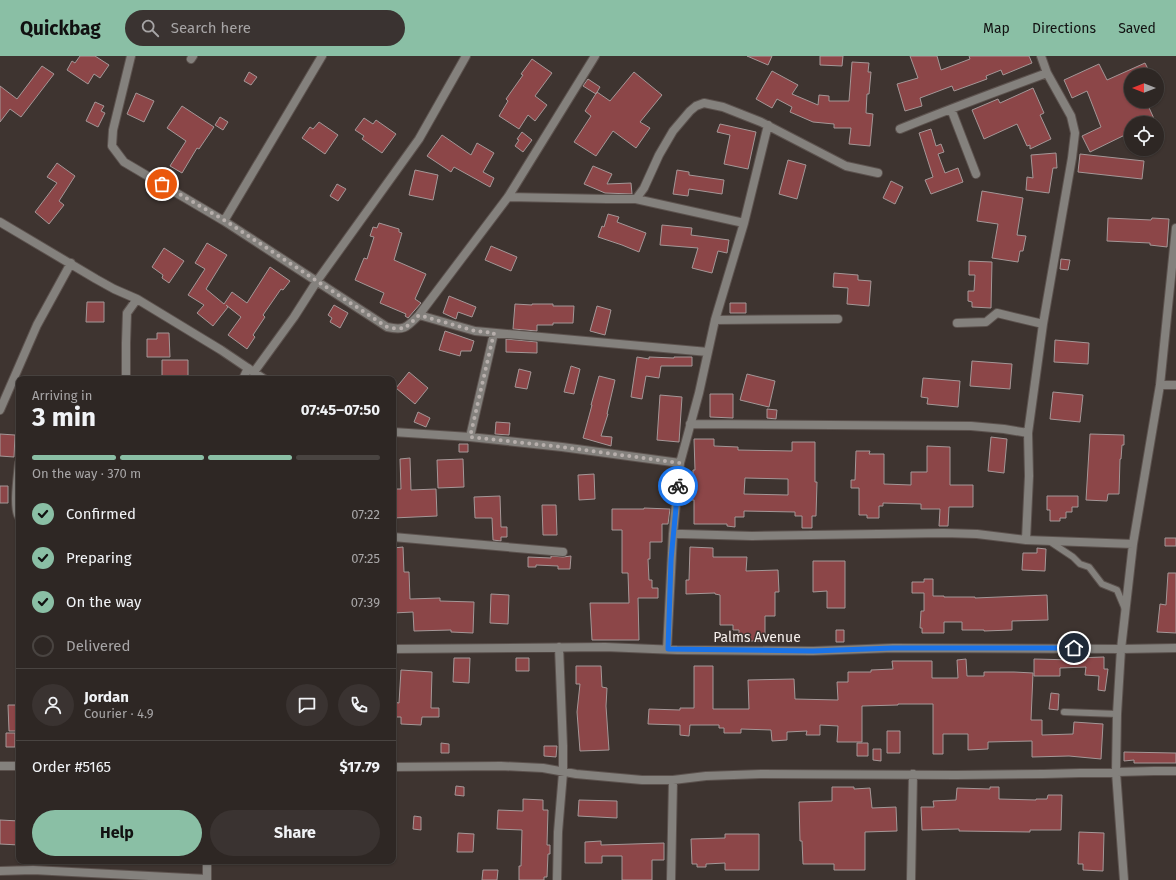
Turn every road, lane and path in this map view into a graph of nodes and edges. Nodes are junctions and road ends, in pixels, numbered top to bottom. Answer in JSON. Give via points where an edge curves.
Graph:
{"nodes":[{"id":1,"x":131,"y":56,"type":"edge"},
{"id":2,"x":322,"y":56,"type":"edge"},
{"id":3,"x":466,"y":56,"type":"edge"},
{"id":4,"x":595,"y":56,"type":"edge"},
{"id":5,"x":1041,"y":56,"type":"edge"},
{"id":6,"x":1048,"y":73,"type":"junction"},
{"id":7,"x":951,"y":109,"type":"junction"},
{"id":8,"x":768,"y":125,"type":"junction"},
{"id":9,"x":900,"y":129,"type":"dead end"},
{"id":10,"x":878,"y":173,"type":"dead end"},
{"id":11,"x":976,"y":174,"type":"dead end"},
{"id":12,"x":508,"y":197,"type":"junction"},
{"id":13,"x":636,"y":199,"type":"junction"},
{"id":14,"x":224,"y":220,"type":"junction"},
{"id":15,"x":0,"y":222,"type":"edge"},
{"id":16,"x":744,"y":223,"type":"junction"},
{"id":17,"x":1176,"y":228,"type":"edge"},
{"id":18,"x":70,"y":263,"type":"junction"},
{"id":19,"x":1174,"y":270,"type":"edge"},
{"id":20,"x":317,"y":281,"type":"junction"},
{"id":21,"x":137,"y":299,"type":"junction"},
{"id":22,"x":419,"y":315,"type":"junction"},
{"id":23,"x":838,"y":319,"type":"dead end"},
{"id":24,"x":716,"y":320,"type":"junction"},
{"id":25,"x":957,"y":323,"type":"dead end"},
{"id":26,"x":1042,"y":324,"type":"junction"},
{"id":27,"x":494,"y":333,"type":"junction"},
{"id":28,"x":708,"y":352,"type":"junction"},
{"id":29,"x":251,"y":370,"type":"junction"},
{"id":30,"x":126,"y":376,"type":"edge"},
{"id":31,"x":246,"y":376,"type":"edge"},
{"id":32,"x":260,"y":376,"type":"edge"},
{"id":33,"x":1176,"y":384,"type":"edge"},
{"id":34,"x":1160,"y":385,"type":"junction"},
{"id":35,"x":0,"y":410,"type":"edge"},
{"id":36,"x":690,"y":424,"type":"junction"},
{"id":37,"x":396,"y":432,"type":"edge"},
{"id":38,"x":1028,"y":433,"type":"junction"},
{"id":39,"x":470,"y":437,"type":"junction"},
{"id":40,"x":680,"y":463,"type":"junction"},
{"id":41,"x":16,"y":500,"type":"edge"},
{"id":42,"x":16,"y":513,"type":"edge"},
{"id":43,"x":673,"y":534,"type":"junction"},
{"id":44,"x":396,"y":537,"type":"edge"},
{"id":45,"x":1026,"y":540,"type":"junction"},
{"id":46,"x":1048,"y":540,"type":"junction"},
{"id":47,"x":1133,"y":544,"type":"junction"},
{"id":48,"x":563,"y":552,"type":"dead end"},
{"id":49,"x":1126,"y":611,"type":"junction"},
{"id":50,"x":559,"y":647,"type":"junction"},
{"id":51,"x":1121,"y":648,"type":"junction"},
{"id":52,"x":1176,"y":648,"type":"edge"},
{"id":53,"x":396,"y":649,"type":"edge"},
{"id":54,"x":668,"y":649,"type":"junction"},
{"id":55,"x":1064,"y":712,"type":"dead end"},
{"id":56,"x":1117,"y":714,"type":"junction"},
{"id":57,"x":0,"y":766,"type":"edge"},
{"id":58,"x":16,"y":766,"type":"edge"},
{"id":59,"x":396,"y":767,"type":"edge"},
{"id":60,"x":1176,"y":771,"type":"edge"},
{"id":61,"x":1116,"y":772,"type":"junction"},
{"id":62,"x":563,"y":773,"type":"junction"},
{"id":63,"x":913,"y":774,"type":"junction"},
{"id":64,"x":673,"y":780,"type":"junction"},
{"id":65,"x":207,"y":864,"type":"edge"},
{"id":66,"x":0,"y":871,"type":"edge"},
{"id":67,"x":206,"y":880,"type":"edge"},
{"id":68,"x":557,"y":880,"type":"edge"},
{"id":69,"x":671,"y":880,"type":"edge"},
{"id":70,"x":911,"y":880,"type":"edge"},
{"id":71,"x":1124,"y":880,"type":"edge"}],
"edges":[{"from":1,"to":14,"type":"street","via":[[112,130],[112,146],[124,162]]},
{"from":2,"to":14,"type":"street"},
{"from":3,"to":20,"type":"street","via":[[419,139]]},
{"from":4,"to":12,"type":"street"},
{"from":5,"to":6,"type":"street"},
{"from":6,"to":7,"type":"street"},
{"from":6,"to":26,"type":"street","via":[[1070,116],[1075,133]]},
{"from":7,"to":9,"type":"street"},
{"from":7,"to":11,"type":"street"},
{"from":8,"to":10,"type":"street","via":[[846,166]]},
{"from":8,"to":13,"type":"street","via":[[723,107],[704,103],[696,106],[673,131]]},
{"from":8,"to":16,"type":"street"},
{"from":12,"to":13,"type":"street"},
{"from":12,"to":22,"type":"street"},
{"from":13,"to":16,"type":"street"},
{"from":14,"to":20,"type":"street"},
{"from":15,"to":18,"type":"street"},
{"from":16,"to":24,"type":"street"},
{"from":17,"to":19,"type":"street"},
{"from":18,"to":21,"type":"street","via":[[114,289]]},
{"from":18,"to":35,"type":"street","via":[[37,325]]},
{"from":19,"to":34,"type":"street"},
{"from":20,"to":22,"type":"street","via":[[387,327],[407,327]]},
{"from":20,"to":29,"type":"street","via":[[294,317]]},
{"from":21,"to":29,"type":"street"},
{"from":21,"to":30,"type":"street","via":[[127,313]]},
{"from":22,"to":27,"type":"street","via":[[475,331]]},
{"from":23,"to":24,"type":"street"},
{"from":24,"to":28,"type":"street"},
{"from":25,"to":26,"type":"street","via":[[986,322],[997,313]]},
{"from":26,"to":38,"type":"street"},
{"from":27,"to":28,"type":"street"},
{"from":27,"to":39,"type":"street"},
{"from":28,"to":36,"type":"street"},
{"from":29,"to":31,"type":"street"},
{"from":29,"to":32,"type":"street"},
{"from":33,"to":34,"type":"street"},
{"from":34,"to":47,"type":"street"},
{"from":36,"to":38,"type":"street","via":[[971,426]]},
{"from":36,"to":40,"type":"street"},
{"from":37,"to":39,"type":"street"},
{"from":38,"to":45,"type":"street"},
{"from":39,"to":40,"type":"street"},
{"from":40,"to":43,"type":"street"},
{"from":41,"to":42,"type":"street"},
{"from":43,"to":45,"type":"street","via":[[752,536],[944,533]]},
{"from":43,"to":54,"type":"street"},
{"from":44,"to":48,"type":"street"},
{"from":45,"to":46,"type":"street"},
{"from":46,"to":47,"type":"street"},
{"from":46,"to":49,"type":"lane","via":[[1080,564],[1089,567],[1102,584],[1117,590]]},
{"from":47,"to":49,"type":"street"},
{"from":49,"to":51,"type":"street"},
{"from":50,"to":53,"type":"street","name":"Palms Avenue"},
{"from":50,"to":54,"type":"street","name":"Palms Avenue"},
{"from":50,"to":62,"type":"street"},
{"from":51,"to":52,"type":"street","name":"Palms Avenue"},
{"from":51,"to":54,"type":"street","name":"Palms Avenue","via":[[893,648],[813,651]]},
{"from":51,"to":56,"type":"street"},
{"from":55,"to":56,"type":"lane"},
{"from":56,"to":61,"type":"street"},
{"from":57,"to":58,"type":"street"},
{"from":59,"to":62,"type":"street","via":[[501,766],[543,768]]},
{"from":60,"to":61,"type":"street"},
{"from":61,"to":63,"type":"street"},
{"from":61,"to":71,"type":"street"},
{"from":62,"to":64,"type":"street"},
{"from":62,"to":68,"type":"street"},
{"from":63,"to":64,"type":"street","via":[[761,774]]},
{"from":63,"to":70,"type":"street"},
{"from":64,"to":69,"type":"street"},
{"from":65,"to":67,"type":"street"},
{"from":66,"to":67,"type":"street","via":[[33,870]]}]}
